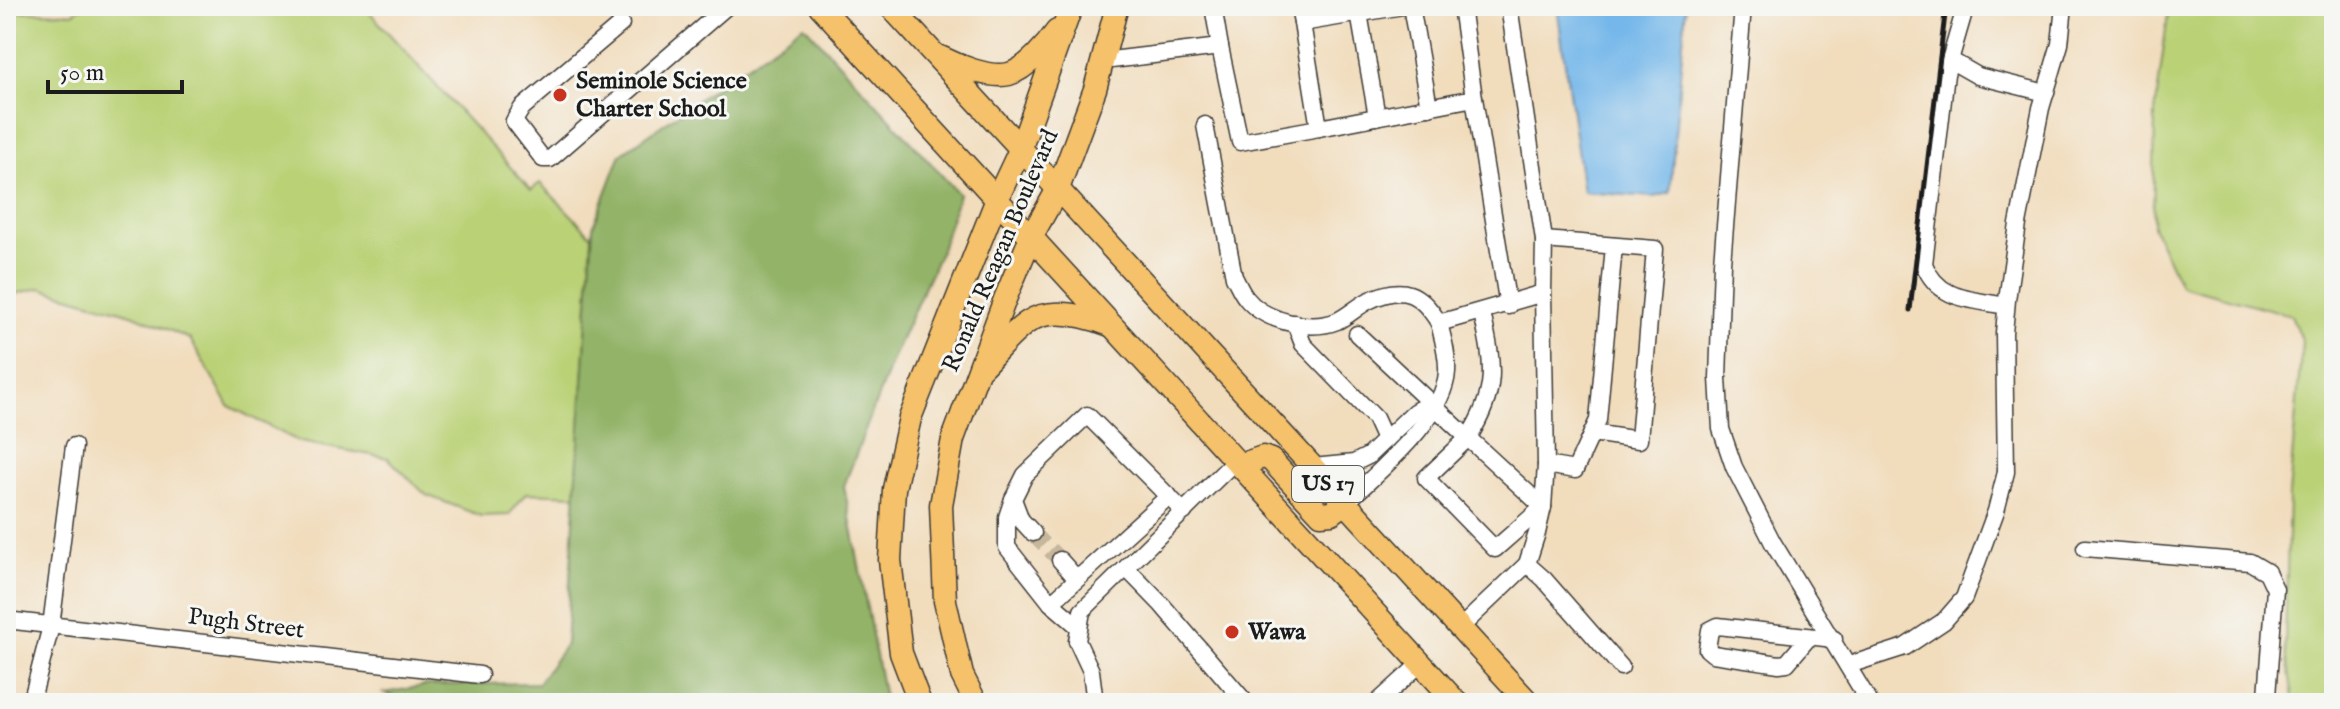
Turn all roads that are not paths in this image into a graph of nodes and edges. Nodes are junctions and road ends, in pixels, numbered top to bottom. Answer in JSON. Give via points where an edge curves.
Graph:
{"nodes":[{"id":1,"x":727,"y":6,"type":"edge"},
{"id":2,"x":820,"y":6,"type":"edge"},
{"id":3,"x":890,"y":6,"type":"edge"},
{"id":4,"x":1117,"y":6,"type":"edge"},
{"id":5,"x":1213,"y":6,"type":"edge"},
{"id":6,"x":1403,"y":6,"type":"edge"},
{"id":7,"x":1411,"y":6,"type":"edge"},
{"id":8,"x":1461,"y":6,"type":"edge"},
{"id":9,"x":1509,"y":6,"type":"edge"},
{"id":10,"x":1743,"y":6,"type":"edge"},
{"id":11,"x":1969,"y":6,"type":"edge"},
{"id":12,"x":2064,"y":6,"type":"edge"},
{"id":13,"x":1069,"y":10,"type":"edge"},
{"id":14,"x":1359,"y":13,"type":"junction"},
{"id":15,"x":1301,"y":14,"type":"edge"},
{"id":16,"x":621,"y":24,"type":"dead end"},
{"id":17,"x":1220,"y":47,"type":"junction"},
{"id":18,"x":935,"y":55,"type":"junction"},
{"id":19,"x":1950,"y":60,"type":"junction"},
{"id":20,"x":1103,"y":61,"type":"junction"},
{"id":21,"x":2046,"y":93,"type":"junction"},
{"id":22,"x":1474,"y":98,"type":"junction"},
{"id":23,"x":1429,"y":107,"type":"junction"},
{"id":24,"x":1377,"y":117,"type":"junction"},
{"id":25,"x":1205,"y":125,"type":"dead end"},
{"id":26,"x":1319,"y":128,"type":"junction"},
{"id":27,"x":1020,"y":150,"type":"junction"},
{"id":28,"x":1058,"y":189,"type":"junction"},
{"id":29,"x":997,"y":199,"type":"junction"},
{"id":30,"x":1031,"y":237,"type":"junction"},
{"id":31,"x":1544,"y":240,"type":"junction"},
{"id":32,"x":1614,"y":246,"type":"junction"},
{"id":33,"x":1543,"y":293,"type":"junction"},
{"id":34,"x":1508,"y":306,"type":"junction"},
{"id":35,"x":2006,"y":306,"type":"junction"},
{"id":36,"x":1482,"y":313,"type":"junction"},
{"id":37,"x":1295,"y":323,"type":"junction"},
{"id":38,"x":1439,"y":323,"type":"junction"},
{"id":39,"x":1113,"y":326,"type":"junction"},
{"id":40,"x":1357,"y":334,"type":"dead end"},
{"id":41,"x":978,"y":371,"type":"junction"},
{"id":42,"x":1433,"y":408,"type":"junction"},
{"id":43,"x":1592,"y":433,"type":"junction"},
{"id":44,"x":1468,"y":438,"type":"junction"},
{"id":45,"x":1385,"y":440,"type":"junction"},
{"id":46,"x":74,"y":446,"type":"dead end"},
{"id":47,"x":1238,"y":462,"type":"junction"},
{"id":48,"x":1546,"y":465,"type":"junction"},
{"id":49,"x":1313,"y":467,"type":"junction"},
{"id":50,"x":1169,"y":496,"type":"junction"},
{"id":51,"x":1013,"y":499,"type":"junction"},
{"id":52,"x":1346,"y":503,"type":"junction"},
{"id":53,"x":1543,"y":507,"type":"junction"},
{"id":54,"x":1184,"y":512,"type":"junction"},
{"id":55,"x":1033,"y":533,"type":"tunnel mouth"},
{"id":56,"x":2085,"y":548,"type":"dead end"},
{"id":57,"x":1060,"y":560,"type":"tunnel mouth"},
{"id":58,"x":1527,"y":564,"type":"junction"},
{"id":59,"x":1127,"y":569,"type":"junction"},
{"id":60,"x":1076,"y":578,"type":"junction"},
{"id":61,"x":1051,"y":603,"type":"junction"},
{"id":62,"x":6,"y":620,"type":"edge"},
{"id":63,"x":51,"y":626,"type":"junction"},
{"id":64,"x":1079,"y":627,"type":"junction"},
{"id":65,"x":1460,"y":628,"type":"junction"},
{"id":66,"x":1809,"y":637,"type":"junction"},
{"id":67,"x":1834,"y":639,"type":"junction"},
{"id":68,"x":1421,"y":663,"type":"junction"},
{"id":69,"x":1849,"y":665,"type":"junction"},
{"id":70,"x":1621,"y":667,"type":"dead end"},
{"id":71,"x":480,"y":675,"type":"dead end"},
{"id":72,"x":31,"y":703,"type":"edge"},
{"id":73,"x":920,"y":703,"type":"edge"},
{"id":74,"x":976,"y":703,"type":"edge"},
{"id":75,"x":1095,"y":703,"type":"edge"},
{"id":76,"x":1246,"y":703,"type":"edge"},
{"id":77,"x":1377,"y":703,"type":"edge"},
{"id":78,"x":1457,"y":703,"type":"edge"},
{"id":79,"x":1529,"y":703,"type":"edge"},
{"id":80,"x":1870,"y":703,"type":"edge"},
{"id":81,"x":2264,"y":703,"type":"edge"}],
"edges":[{"from":1,"to":16,"type":"street","via":[[550,159],[543,159],[514,121],[522,108]]},
{"from":2,"to":29,"type":"main road","number":"US 17"},
{"from":3,"to":18,"type":"main road","number":"US 17"},
{"from":4,"to":20,"type":"main road","name":"Ronald Reagan Boulevard"},
{"from":5,"to":17,"type":"street"},
{"from":6,"to":14,"type":"street"},
{"from":7,"to":23,"type":"street"},
{"from":8,"to":22,"type":"street"},
{"from":9,"to":31,"type":"street"},
{"from":10,"to":67,"type":"street","via":[[1722,263],[1721,429],[1773,543]]},
{"from":11,"to":19,"type":"street"},
{"from":12,"to":21,"type":"street"},
{"from":13,"to":18,"type":"main road","via":[[1042,52],[1009,74],[984,73]]},
{"from":13,"to":27,"type":"main road","name":"Ronald Reagan Boulevard"},
{"from":14,"to":15,"type":"street"},
{"from":14,"to":24,"type":"street"},
{"from":15,"to":26,"type":"street"},
{"from":17,"to":20,"type":"street"},
{"from":17,"to":26,"type":"street","via":[[1240,142]]},
{"from":18,"to":27,"type":"main road","number":"US 17"},
{"from":19,"to":21,"type":"street","via":[[1978,76]]},
{"from":19,"to":35,"type":"street","via":[[1924,264],[1939,289]]},
{"from":20,"to":28,"type":"main road","name":"Ronald Reagan Boulevard"},
{"from":21,"to":35,"type":"street"},
{"from":22,"to":23,"type":"street"},
{"from":22,"to":34,"type":"street"},
{"from":23,"to":24,"type":"street"},
{"from":24,"to":26,"type":"street"},
{"from":25,"to":37,"type":"street","via":[[1234,277],[1258,309]]},
{"from":27,"to":28,"type":"main road","number":"US 17"},
{"from":27,"to":29,"type":"main road","name":"Ronald Reagan Boulevard"},
{"from":28,"to":30,"type":"main road","name":"Ronald Reagan Boulevard"},
{"from":28,"to":49,"type":"main road","number":"US 17"},
{"from":29,"to":30,"type":"main road","number":"US 17"},
{"from":29,"to":73,"type":"main road","name":"Ronald Reagan Boulevard","via":[[910,418],[894,489],[893,591],[901,653]]},
{"from":30,"to":39,"type":"main road","number":"US 17"},
{"from":30,"to":41,"type":"main road","name":"Ronald Reagan Boulevard"},
{"from":31,"to":32,"type":"street"},
{"from":31,"to":33,"type":"street"},
{"from":32,"to":43,"type":"street","via":[[1598,420]]},
{"from":32,"to":43,"type":"street","via":[[1655,249],[1639,440]]},
{"from":33,"to":34,"type":"street"},
{"from":33,"to":48,"type":"street"},
{"from":34,"to":36,"type":"street"},
{"from":35,"to":69,"type":"street","via":[[2006,472],[1964,598],[1944,621],[1905,647]]},
{"from":36,"to":38,"type":"street"},
{"from":36,"to":44,"type":"street","via":[[1492,361],[1491,389],[1484,414]]},
{"from":37,"to":38,"type":"street","via":[[1336,321],[1369,301],[1406,292],[1428,305]]},
{"from":37,"to":45,"type":"street","via":[[1303,344],[1375,418]]},
{"from":38,"to":42,"type":"street","via":[[1448,371]]},
{"from":39,"to":41,"type":"main road","via":[[1068,314],[1029,321]]},
{"from":39,"to":47,"type":"main road","number":"US 17"},
{"from":40,"to":42,"type":"street"},
{"from":41,"to":74,"type":"main road","name":"Ronald Reagan Boulevard","via":[[953,439],[941,505],[945,601],[962,675]]},
{"from":42,"to":44,"type":"street"},
{"from":42,"to":45,"type":"street","via":[[1414,412]]},
{"from":42,"to":52,"type":"street","via":[[1422,427]]},
{"from":43,"to":48,"type":"street","via":[[1575,470]]},
{"from":44,"to":53,"type":"street"},
{"from":44,"to":53,"type":"street","via":[[1426,478],[1495,549]]},
{"from":45,"to":49,"type":"street","via":[[1354,463]]},
{"from":46,"to":63,"type":"street"},
{"from":47,"to":52,"type":"main road","via":[[1271,460],[1321,514]]},
{"from":47,"to":54,"type":"street"},
{"from":47,"to":68,"type":"main road","number":"US 17"},
{"from":48,"to":53,"type":"street"},
{"from":49,"to":52,"type":"main road","number":"US 17"},
{"from":50,"to":51,"type":"street","via":[[1087,415],[1025,475]]},
{"from":50,"to":54,"type":"street"},
{"from":50,"to":60,"type":"street"},
{"from":51,"to":55,"type":"street"},
{"from":51,"to":61,"type":"street","via":[[1007,547]]},
{"from":52,"to":65,"type":"main road","number":"US 17"},
{"from":53,"to":58,"type":"street"},
{"from":54,"to":59,"type":"street"},
{"from":56,"to":81,"type":"street","via":[[2250,562],[2267,572],[2275,589]]},
{"from":57,"to":60,"type":"street"},
{"from":58,"to":65,"type":"street"},
{"from":58,"to":70,"type":"street"},
{"from":59,"to":64,"type":"street","via":[[1082,611]]},
{"from":59,"to":76,"type":"street"},
{"from":60,"to":61,"type":"street"},
{"from":61,"to":64,"type":"street"},
{"from":62,"to":63,"type":"street","name":"Pugh Street"},
{"from":63,"to":71,"type":"street","name":"Pugh Street"},
{"from":63,"to":72,"type":"street"},
{"from":64,"to":75,"type":"street","via":[[1077,641],[1091,671]]},
{"from":65,"to":79,"type":"main road","number":"US 17"},
{"from":66,"to":66,"type":"street","via":[[1787,663],[1779,664],[1707,649],[1710,630],[1718,626]]},
{"from":66,"to":67,"type":"street"},
{"from":67,"to":69,"type":"street"},
{"from":68,"to":77,"type":"street"},
{"from":68,"to":78,"type":"main road","number":"US 17"},
{"from":69,"to":80,"type":"street"}]}
